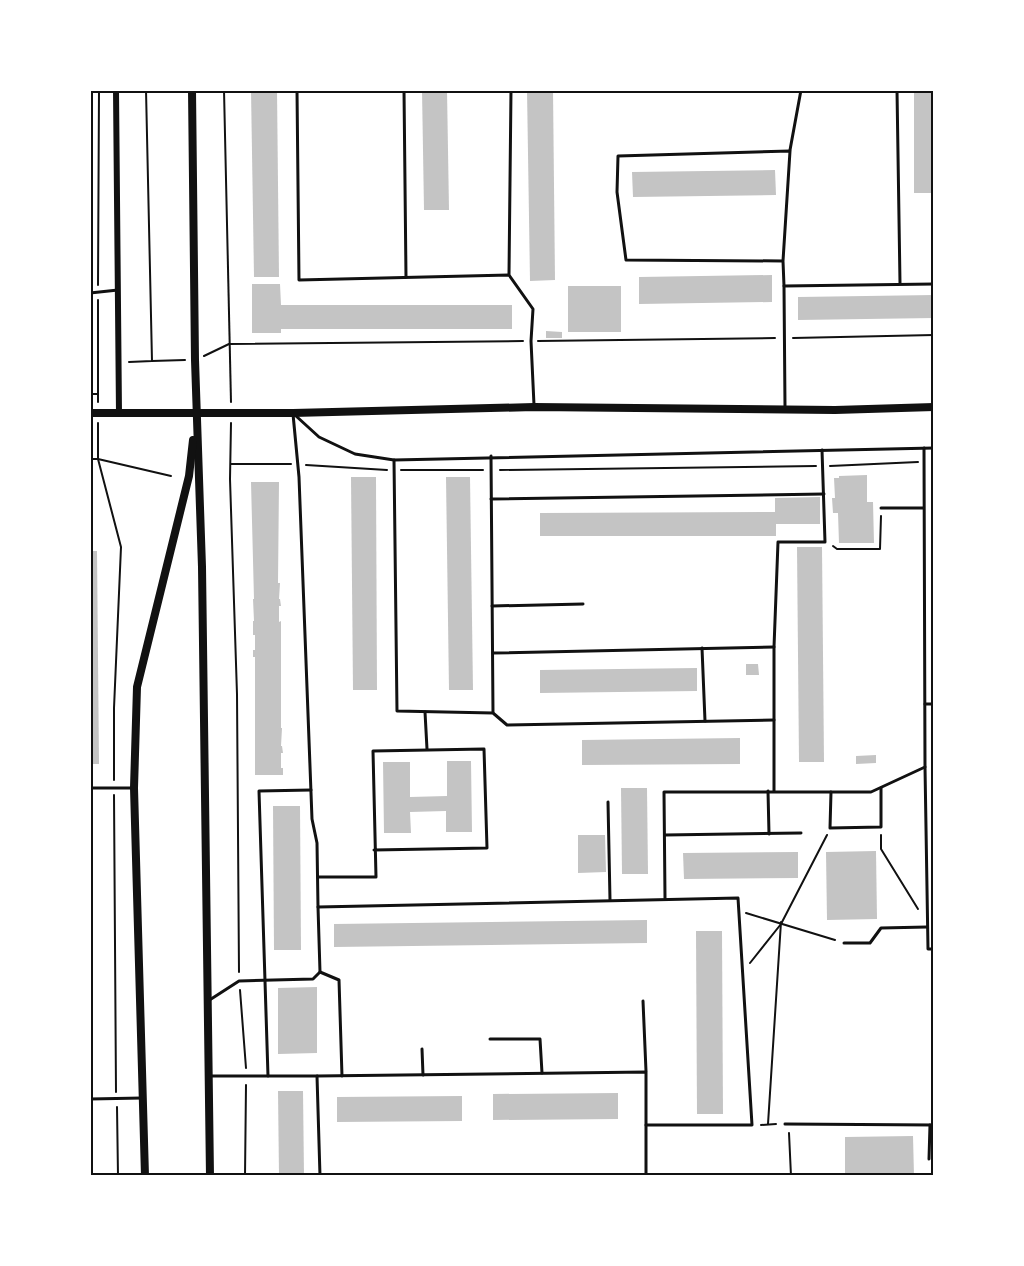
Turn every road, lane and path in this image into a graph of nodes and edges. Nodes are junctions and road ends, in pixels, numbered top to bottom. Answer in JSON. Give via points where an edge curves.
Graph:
{"nodes":[{"id":1,"x":99,"y":90,"type":"edge"},
{"id":2,"x":116,"y":90,"type":"edge"},
{"id":3,"x":146,"y":90,"type":"edge"},
{"id":4,"x":192,"y":90,"type":"edge"},
{"id":5,"x":224,"y":90,"type":"edge"},
{"id":6,"x":297,"y":90,"type":"edge"},
{"id":7,"x":404,"y":90,"type":"edge"},
{"id":8,"x":511,"y":90,"type":"edge"},
{"id":9,"x":801,"y":90,"type":"edge"},
{"id":10,"x":897,"y":90,"type":"edge"},
{"id":11,"x":790,"y":151,"type":"junction"},
{"id":12,"x":783,"y":261,"type":"junction"},
{"id":13,"x":509,"y":274,"type":"junction"},
{"id":14,"x":406,"y":277,"type":"junction"},
{"id":15,"x":900,"y":283,"type":"junction"},
{"id":16,"x":934,"y":284,"type":"edge"},
{"id":17,"x":784,"y":286,"type":"junction"},
{"id":18,"x":118,"y":290,"type":"junction"},
{"id":19,"x":98,"y":292,"type":"junction"},
{"id":20,"x":90,"y":293,"type":"edge"},
{"id":21,"x":934,"y":336,"type":"edge"},
{"id":22,"x":784,"y":338,"type":"junction"},
{"id":23,"x":531,"y":341,"type":"junction"},
{"id":24,"x":119,"y":363,"type":"junction"},
{"id":25,"x":90,"y":394,"type":"edge"},
{"id":26,"x":98,"y":394,"type":"junction"},
{"id":27,"x":534,"y":407,"type":"junction"},
{"id":28,"x":934,"y":407,"type":"edge"},
{"id":29,"x":785,"y":410,"type":"junction"},
{"id":30,"x":196,"y":412,"type":"junction"},
{"id":31,"x":293,"y":412,"type":"junction"},
{"id":32,"x":94,"y":413,"type":"edge"},
{"id":33,"x":119,"y":413,"type":"junction"},
{"id":34,"x":924,"y":448,"type":"junction"},
{"id":35,"x":934,"y":448,"type":"edge"},
{"id":36,"x":822,"y":450,"type":"junction"},
{"id":37,"x":491,"y":456,"type":"junction"},
{"id":38,"x":90,"y":459,"type":"edge"},
{"id":39,"x":98,"y":459,"type":"junction"},
{"id":40,"x":394,"y":460,"type":"junction"},
{"id":41,"x":924,"y":462,"type":"junction"},
{"id":42,"x":297,"y":464,"type":"junction"},
{"id":43,"x":823,"y":466,"type":"junction"},
{"id":44,"x":394,"y":470,"type":"junction"},
{"id":45,"x":491,"y":470,"type":"junction"},
{"id":46,"x":171,"y":476,"type":"dead end"},
{"id":47,"x":824,"y":494,"type":"junction"},
{"id":48,"x":491,"y":499,"type":"junction"},
{"id":49,"x":881,"y":508,"type":"joint"},
{"id":50,"x":923,"y":508,"type":"junction"},
{"id":51,"x":825,"y":542,"type":"junction"},
{"id":52,"x":583,"y":604,"type":"dead end"},
{"id":53,"x":492,"y":606,"type":"junction"},
{"id":54,"x":774,"y":647,"type":"junction"},
{"id":55,"x":702,"y":648,"type":"junction"},
{"id":56,"x":493,"y":653,"type":"junction"},
{"id":57,"x":925,"y":704,"type":"junction"},
{"id":58,"x":934,"y":704,"type":"edge"},
{"id":59,"x":425,"y":712,"type":"junction"},
{"id":60,"x":493,"y":713,"type":"junction"},
{"id":61,"x":774,"y":720,"type":"junction"},
{"id":62,"x":705,"y":722,"type":"junction"},
{"id":63,"x":427,"y":749,"type":"junction"},
{"id":64,"x":925,"y":767,"type":"junction"},
{"id":65,"x":90,"y":788,"type":"edge"},
{"id":66,"x":114,"y":788,"type":"junction"},
{"id":67,"x":134,"y":788,"type":"junction"},
{"id":68,"x":881,"y":788,"type":"junction"},
{"id":69,"x":311,"y":790,"type":"junction"},
{"id":70,"x":768,"y":791,"type":"junction"},
{"id":71,"x":774,"y":791,"type":"junction"},
{"id":72,"x":831,"y":792,"type":"junction"},
{"id":73,"x":608,"y":802,"type":"dead end"},
{"id":74,"x":881,"y":827,"type":"junction"},
{"id":75,"x":830,"y":828,"type":"junction"},
{"id":76,"x":801,"y":833,"type":"dead end"},
{"id":77,"x":769,"y":834,"type":"junction"},
{"id":78,"x":664,"y":835,"type":"junction"},
{"id":79,"x":374,"y":850,"type":"junction"},
{"id":80,"x":318,"y":877,"type":"junction"},
{"id":81,"x":665,"y":898,"type":"junction"},
{"id":82,"x":610,"y":900,"type":"junction"},
{"id":83,"x":318,"y":908,"type":"junction"},
{"id":84,"x":738,"y":911,"type":"junction"},
{"id":85,"x":781,"y":924,"type":"junction"},
{"id":86,"x":927,"y":926,"type":"junction"},
{"id":87,"x":844,"y":943,"type":"joint"},
{"id":88,"x":934,"y":949,"type":"edge"},
{"id":89,"x":320,"y":972,"type":"junction"},
{"id":90,"x":742,"y":972,"type":"junction"},
{"id":91,"x":266,"y":980,"type":"junction"},
{"id":92,"x":239,"y":981,"type":"junction"},
{"id":93,"x":643,"y":1001,"type":"dead end"},
{"id":94,"x":207,"y":1002,"type":"junction"},
{"id":95,"x":490,"y":1038,"type":"dead end"},
{"id":96,"x":422,"y":1049,"type":"dead end"},
{"id":97,"x":646,"y":1072,"type":"junction"},
{"id":98,"x":542,"y":1073,"type":"junction"},
{"id":99,"x":246,"y":1075,"type":"junction"},
{"id":100,"x":423,"y":1075,"type":"junction"},
{"id":101,"x":207,"y":1076,"type":"junction"},
{"id":102,"x":268,"y":1076,"type":"junction"},
{"id":103,"x":317,"y":1076,"type":"junction"},
{"id":104,"x":342,"y":1076,"type":"junction"},
{"id":105,"x":144,"y":1098,"type":"junction"},
{"id":106,"x":90,"y":1099,"type":"edge"},
{"id":107,"x":117,"y":1100,"type":"junction"},
{"id":108,"x":768,"y":1124,"type":"junction"},
{"id":109,"x":785,"y":1124,"type":"junction"},
{"id":110,"x":646,"y":1125,"type":"junction"},
{"id":111,"x":752,"y":1125,"type":"junction"},
{"id":112,"x":932,"y":1125,"type":"edge"},
{"id":113,"x":929,"y":1159,"type":"dead end"},
{"id":114,"x":118,"y":1176,"type":"edge"},
{"id":115,"x":145,"y":1176,"type":"edge"},
{"id":116,"x":210,"y":1176,"type":"edge"},
{"id":117,"x":245,"y":1176,"type":"edge"},
{"id":118,"x":320,"y":1176,"type":"edge"},
{"id":119,"x":646,"y":1176,"type":"edge"},
{"id":120,"x":791,"y":1176,"type":"edge"}],
"edges":[{"from":1,"to":19,"type":"path"},
{"from":2,"to":18,"type":"street"},
{"from":3,"to":24,"type":"path","via":[[152,361]]},
{"from":4,"to":30,"type":"street"},
{"from":5,"to":23,"type":"path","via":[[230,344]]},
{"from":6,"to":14,"type":"lane","via":[[299,280]]},
{"from":7,"to":14,"type":"lane"},
{"from":8,"to":13,"type":"lane"},
{"from":9,"to":11,"type":"lane"},
{"from":10,"to":15,"type":"lane"},
{"from":11,"to":12,"type":"lane"},
{"from":11,"to":12,"type":"lane","via":[[618,156],[617,192],[626,260]]},
{"from":12,"to":17,"type":"lane"},
{"from":13,"to":14,"type":"lane"},
{"from":13,"to":23,"type":"lane","via":[[533,309]]},
{"from":15,"to":16,"type":"lane"},
{"from":15,"to":17,"type":"lane"},
{"from":17,"to":22,"type":"lane"},
{"from":18,"to":19,"type":"lane"},
{"from":18,"to":24,"type":"street"},
{"from":19,"to":20,"type":"lane"},
{"from":19,"to":26,"type":"path"},
{"from":21,"to":22,"type":"path"},
{"from":22,"to":23,"type":"path"},
{"from":22,"to":29,"type":"lane"},
{"from":23,"to":27,"type":"lane"},
{"from":24,"to":33,"type":"street"},
{"from":25,"to":26,"type":"path"},
{"from":26,"to":32,"type":"path"},
{"from":27,"to":29,"type":"street"},
{"from":27,"to":31,"type":"street"},
{"from":28,"to":29,"type":"street"},
{"from":30,"to":31,"type":"street"},
{"from":30,"to":33,"type":"street"},
{"from":30,"to":67,"type":"street","via":[[189,476],[136,687]]},
{"from":30,"to":94,"type":"street","via":[[202,545]]},
{"from":31,"to":40,"type":"lane","via":[[320,437],[355,454]]},
{"from":31,"to":42,"type":"lane"},
{"from":32,"to":33,"type":"street"},
{"from":32,"to":39,"type":"path"},
{"from":34,"to":35,"type":"lane"},
{"from":34,"to":36,"type":"lane"},
{"from":34,"to":41,"type":"lane"},
{"from":36,"to":37,"type":"lane"},
{"from":36,"to":43,"type":"lane"},
{"from":37,"to":40,"type":"lane"},
{"from":37,"to":45,"type":"lane"},
{"from":38,"to":39,"type":"path"},
{"from":39,"to":46,"type":"path"},
{"from":39,"to":66,"type":"path","via":[[121,547]]},
{"from":40,"to":44,"type":"lane"},
{"from":41,"to":43,"type":"path"},
{"from":41,"to":50,"type":"lane"},
{"from":42,"to":44,"type":"path"},
{"from":42,"to":69,"type":"lane"},
{"from":42,"to":92,"type":"path","via":[[231,464]]},
{"from":43,"to":45,"type":"path"},
{"from":43,"to":47,"type":"lane"},
{"from":44,"to":45,"type":"path"},
{"from":44,"to":59,"type":"lane","via":[[397,711]]},
{"from":45,"to":48,"type":"lane"},
{"from":47,"to":48,"type":"lane"},
{"from":47,"to":51,"type":"lane"},
{"from":48,"to":53,"type":"lane"},
{"from":49,"to":50,"type":"lane"},
{"from":49,"to":51,"type":"path","via":[[880,549],[837,549]]},
{"from":50,"to":57,"type":"lane"},
{"from":51,"to":54,"type":"lane","via":[[778,542]]},
{"from":52,"to":53,"type":"lane"},
{"from":53,"to":56,"type":"lane"},
{"from":54,"to":55,"type":"lane"},
{"from":54,"to":61,"type":"lane"},
{"from":55,"to":56,"type":"lane"},
{"from":55,"to":62,"type":"lane"},
{"from":56,"to":60,"type":"lane"},
{"from":57,"to":58,"type":"lane"},
{"from":57,"to":64,"type":"lane"},
{"from":59,"to":60,"type":"lane"},
{"from":59,"to":63,"type":"lane"},
{"from":60,"to":62,"type":"lane","via":[[507,725]]},
{"from":61,"to":62,"type":"lane"},
{"from":61,"to":71,"type":"lane"},
{"from":63,"to":79,"type":"lane","via":[[373,751]]},
{"from":63,"to":79,"type":"lane","via":[[484,749],[487,848]]},
{"from":64,"to":68,"type":"lane"},
{"from":64,"to":86,"type":"lane"},
{"from":65,"to":66,"type":"lane"},
{"from":66,"to":67,"type":"lane"},
{"from":66,"to":107,"type":"path"},
{"from":67,"to":105,"type":"street"},
{"from":68,"to":72,"type":"lane","via":[[871,792]]},
{"from":68,"to":74,"type":"lane"},
{"from":69,"to":80,"type":"lane"},
{"from":69,"to":91,"type":"lane","via":[[259,791]]},
{"from":70,"to":71,"type":"lane"},
{"from":70,"to":77,"type":"lane"},
{"from":70,"to":78,"type":"lane","via":[[664,792]]},
{"from":71,"to":72,"type":"lane"},
{"from":72,"to":75,"type":"lane"},
{"from":73,"to":82,"type":"lane"},
{"from":74,"to":75,"type":"lane"},
{"from":74,"to":86,"type":"path","via":[[881,849]]},
{"from":75,"to":85,"type":"path"},
{"from":76,"to":77,"type":"lane"},
{"from":77,"to":78,"type":"lane"},
{"from":78,"to":81,"type":"lane"},
{"from":79,"to":80,"type":"lane","via":[[376,877]]},
{"from":80,"to":83,"type":"lane"},
{"from":81,"to":82,"type":"lane"},
{"from":81,"to":84,"type":"lane","via":[[738,898]]},
{"from":82,"to":83,"type":"lane"},
{"from":83,"to":89,"type":"lane"},
{"from":84,"to":85,"type":"path"},
{"from":84,"to":90,"type":"lane"},
{"from":85,"to":87,"type":"path"},
{"from":85,"to":90,"type":"path"},
{"from":85,"to":108,"type":"path"},
{"from":86,"to":87,"type":"lane","via":[[881,928],[870,943]]},
{"from":86,"to":88,"type":"lane","via":[[928,948]]},
{"from":89,"to":91,"type":"lane","via":[[313,980]]},
{"from":89,"to":104,"type":"lane","via":[[339,980]]},
{"from":90,"to":111,"type":"lane"},
{"from":91,"to":92,"type":"lane"},
{"from":91,"to":102,"type":"lane"},
{"from":92,"to":94,"type":"lane"},
{"from":92,"to":99,"type":"path"},
{"from":93,"to":97,"type":"lane"},
{"from":94,"to":101,"type":"street"},
{"from":95,"to":98,"type":"lane","via":[[540,1039]]},
{"from":96,"to":100,"type":"lane"},
{"from":97,"to":98,"type":"lane"},
{"from":97,"to":110,"type":"lane"},
{"from":98,"to":100,"type":"lane"},
{"from":99,"to":101,"type":"lane"},
{"from":99,"to":102,"type":"lane"},
{"from":99,"to":117,"type":"path"},
{"from":100,"to":104,"type":"lane"},
{"from":101,"to":116,"type":"street"},
{"from":102,"to":103,"type":"lane"},
{"from":103,"to":104,"type":"lane"},
{"from":103,"to":118,"type":"lane"},
{"from":105,"to":107,"type":"lane"},
{"from":105,"to":115,"type":"street"},
{"from":106,"to":107,"type":"lane"},
{"from":107,"to":114,"type":"path"},
{"from":108,"to":109,"type":"path"},
{"from":108,"to":111,"type":"path"},
{"from":109,"to":112,"type":"lane"},
{"from":109,"to":120,"type":"path"},
{"from":110,"to":111,"type":"lane"},
{"from":110,"to":119,"type":"lane"},
{"from":112,"to":113,"type":"lane"}]}
